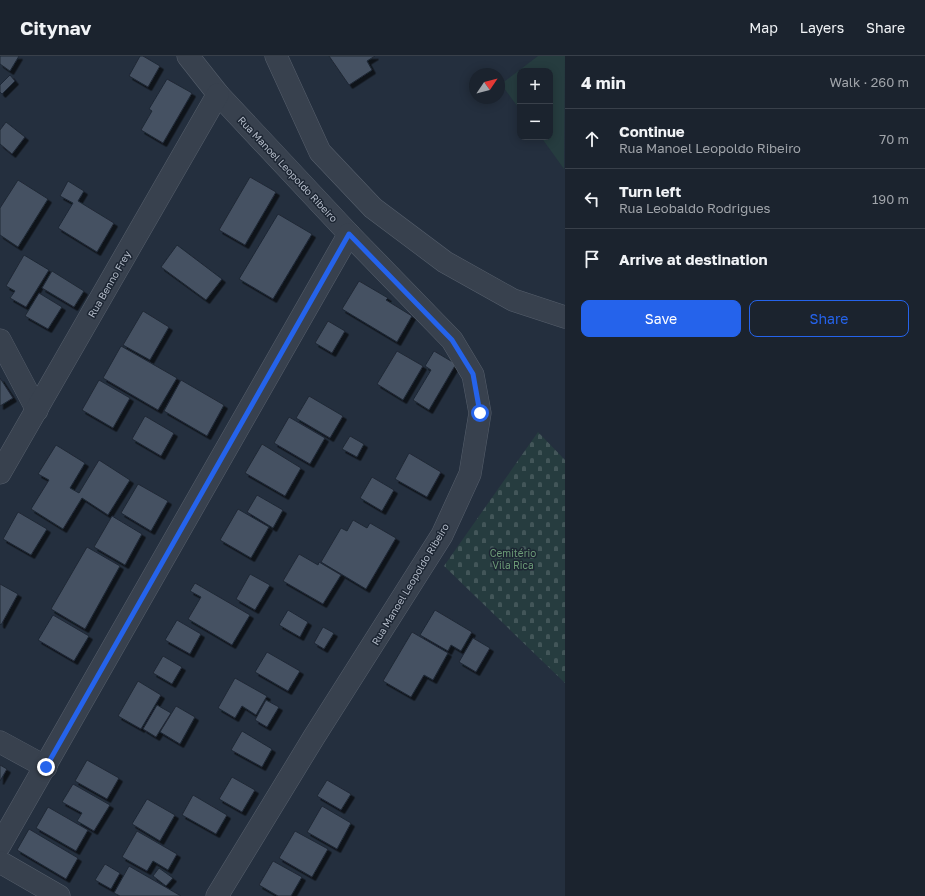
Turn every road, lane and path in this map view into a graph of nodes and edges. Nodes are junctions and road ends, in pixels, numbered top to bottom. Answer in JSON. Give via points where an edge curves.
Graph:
{"nodes":[{"id":1,"x":188,"y":56,"type":"edge"},
{"id":2,"x":276,"y":56,"type":"edge"},
{"id":3,"x":218,"y":94,"type":"junction"},
{"id":4,"x":349,"y":234,"type":"junction"},
{"id":5,"x":565,"y":317,"type":"edge"},
{"id":6,"x":0,"y":340,"type":"edge"},
{"id":7,"x":37,"y":410,"type":"junction"},
{"id":8,"x":0,"y":473,"type":"edge"},
{"id":9,"x":0,"y":742,"type":"edge"},
{"id":10,"x":46,"y":767,"type":"junction"},
{"id":11,"x":0,"y":845,"type":"edge"},
{"id":12,"x":0,"y":862,"type":"edge"},
{"id":13,"x":59,"y":896,"type":"edge"},
{"id":14,"x":218,"y":896,"type":"edge"}],
"edges":[{"from":1,"to":3,"type":"street","name":"Rua Manoel Leopoldo Ribeiro"},
{"from":2,"to":5,"type":"street","via":[[320,152],[373,208],[444,262],[513,300]]},
{"from":3,"to":4,"type":"street","name":"Rua Manoel Leopoldo Ribeiro"},
{"from":3,"to":7,"type":"street","name":"Rua Benno Frey"},
{"from":4,"to":10,"type":"street"},
{"from":4,"to":14,"type":"street","name":"Rua Manoel Leopoldo Ribeiro","via":[[452,340],[473,374],[480,413],[470,474],[442,535]]},
{"from":6,"to":7,"type":"street"},
{"from":7,"to":8,"type":"street","name":"Rua Benno Frey"},
{"from":9,"to":10,"type":"street"},
{"from":10,"to":11,"type":"street"},
{"from":12,"to":13,"type":"street"}]}
